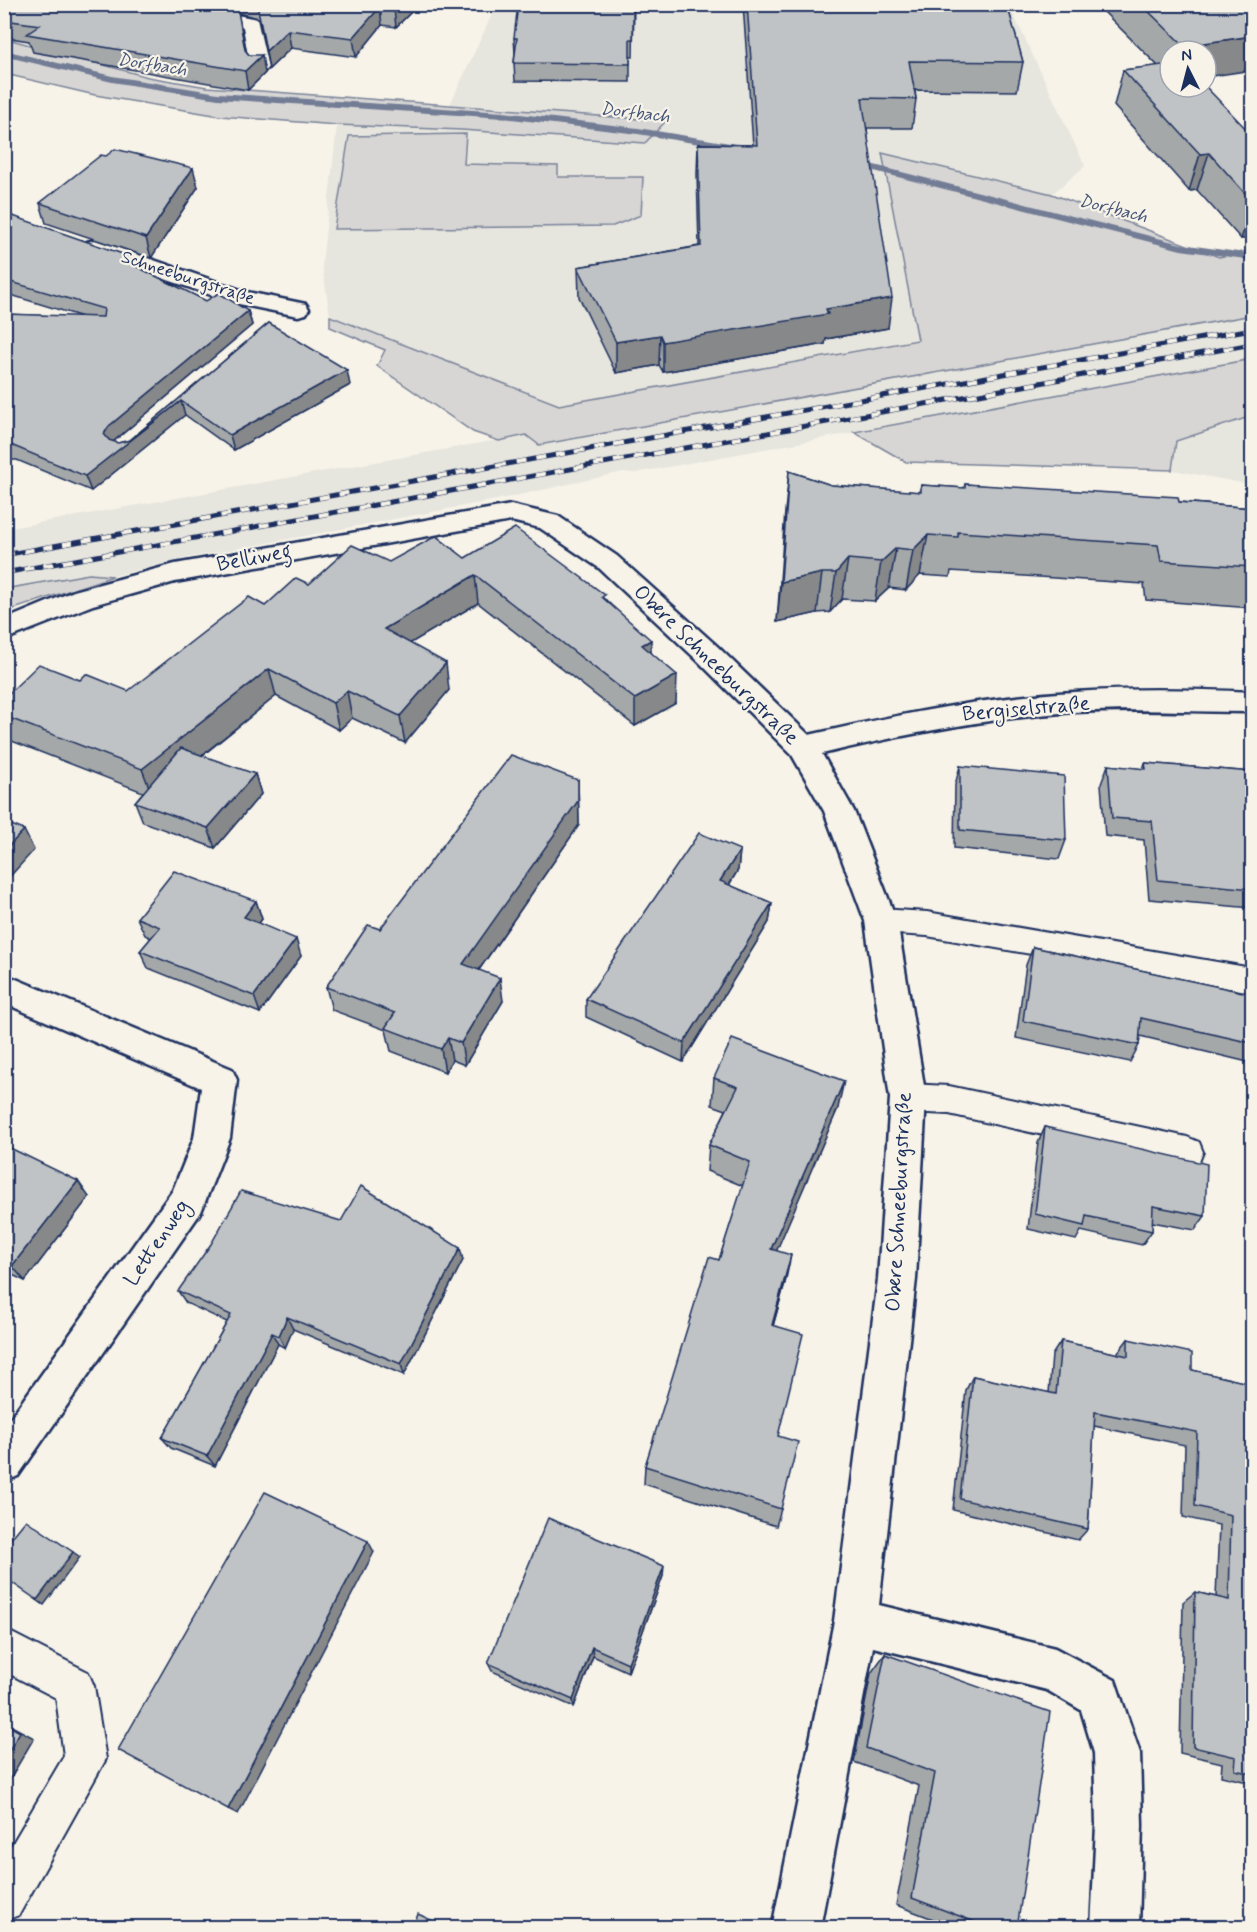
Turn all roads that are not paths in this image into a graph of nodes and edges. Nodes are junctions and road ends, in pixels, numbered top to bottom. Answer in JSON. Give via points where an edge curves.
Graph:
{"nodes":[{"id":1,"x":227,"y":4,"type":"edge"},
{"id":2,"x":259,"y":67,"type":"edge"},
{"id":3,"x":75,"y":240,"type":"edge"},
{"id":4,"x":266,"y":328,"type":"edge"},
{"id":5,"x":511,"y":513,"type":"joint"},
{"id":6,"x":4,"y":631,"type":"edge"},
{"id":7,"x":1252,"y":702,"type":"edge"},
{"id":8,"x":803,"y":747,"type":"junction"},
{"id":9,"x":881,"y":921,"type":"junction"},
{"id":10,"x":1252,"y":980,"type":"edge"},
{"id":11,"x":4,"y":988,"type":"edge"},
{"id":12,"x":908,"y":1098,"type":"junction"},
{"id":13,"x":1187,"y":1152,"type":"dead end"},
{"id":14,"x":4,"y":1462,"type":"edge"},
{"id":15,"x":856,"y":1621,"type":"junction"},
{"id":16,"x":4,"y":1649,"type":"edge"},
{"id":17,"x":4,"y":1900,"type":"edge"},
{"id":18,"x":796,"y":1928,"type":"edge"},
{"id":19,"x":1115,"y":1928,"type":"edge"}],
"edges":[{"from":1,"to":2,"type":"lane","via":[[214,16],[251,23]]},
{"from":3,"to":4,"type":"street","name":"Schneeburgstraße","via":[[242,298],[298,309]]},
{"from":5,"to":6,"type":"street","name":"Belliweg","via":[[175,573],[84,598]]},
{"from":5,"to":8,"type":"street","name":"Obere Schneeburgstraße","via":[[549,522],[608,562]]},
{"from":7,"to":8,"type":"street","name":"Bergiselstraße","via":[[1076,702],[989,710]]},
{"from":8,"to":9,"type":"street","name":"Obere Schneeburgstraße","via":[[839,811]]},
{"from":9,"to":10,"type":"lane","via":[[927,924]]},
{"from":9,"to":12,"type":"street","name":"Obere Schneeburgstraße"},
{"from":11,"to":14,"type":"street","name":"Lettenweg","via":[[220,1080],[212,1138],[188,1200]]},
{"from":12,"to":13,"type":"lane","via":[[949,1100]]},
{"from":12,"to":15,"type":"street","name":"Obere Schneeburgstraße","via":[[897,1280]]},
{"from":15,"to":18,"type":"street","name":"Obere Schneeburgstraße"},
{"from":15,"to":19,"type":"street","via":[[1054,1670],[1100,1696],[1117,1753]]},
{"from":16,"to":17,"type":"lane","via":[[74,1686],[86,1760]]}]}
